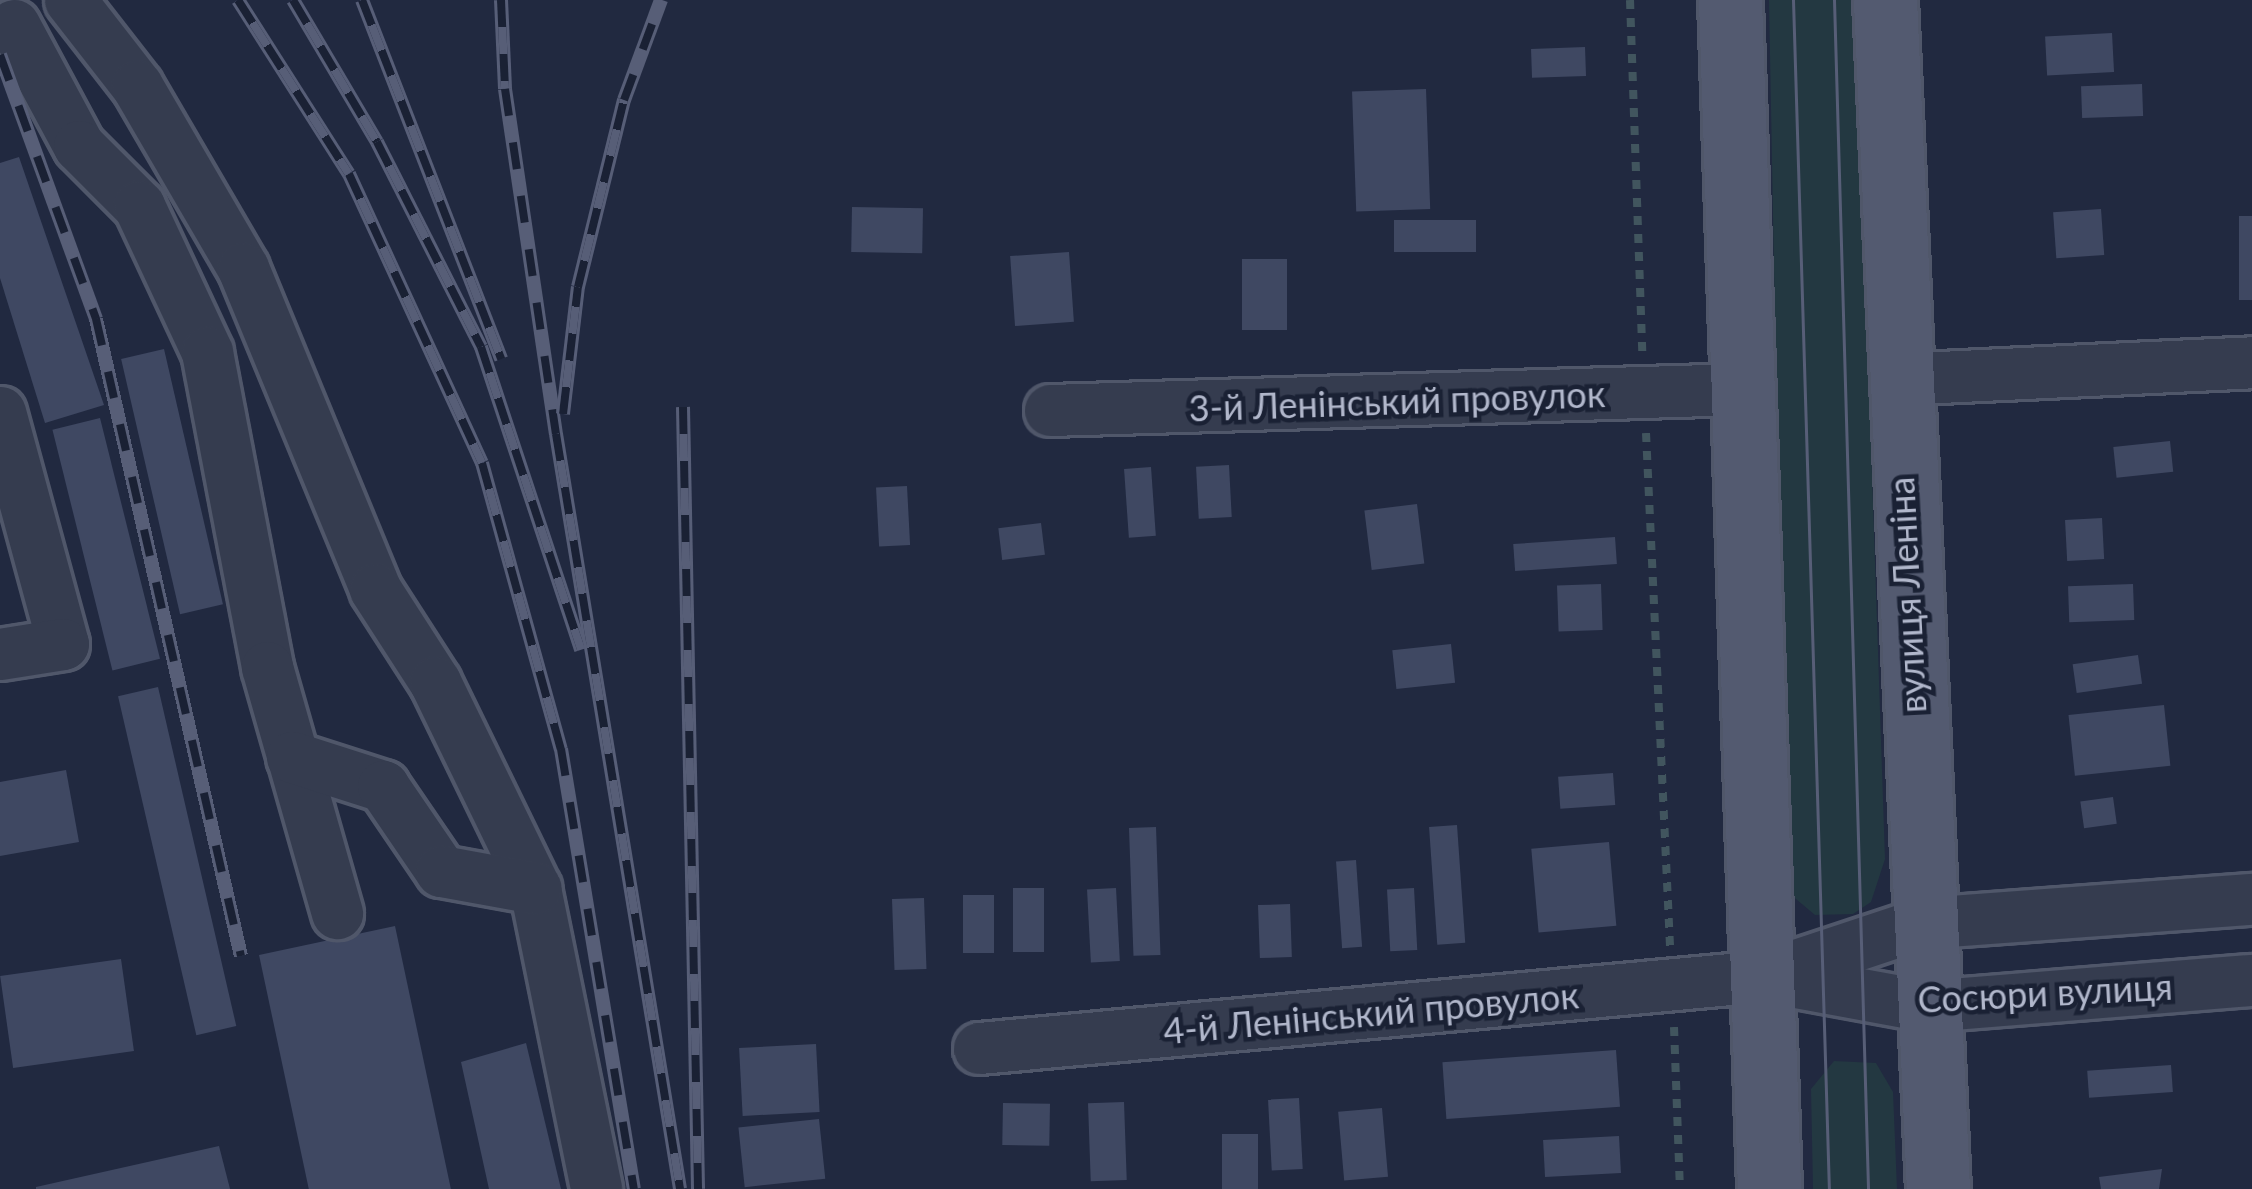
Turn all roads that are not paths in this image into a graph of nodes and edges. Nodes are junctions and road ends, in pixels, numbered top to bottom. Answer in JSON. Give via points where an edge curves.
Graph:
{"nodes":[{"id":1,"x":70,"y":0,"type":"edge"},
{"id":2,"x":1730,"y":0,"type":"edge"},
{"id":3,"x":1885,"y":0,"type":"edge"},
{"id":4,"x":10,"y":23,"type":"edge"},
{"id":5,"x":2252,"y":362,"type":"edge"},
{"id":6,"x":1897,"y":379,"type":"junction"},
{"id":7,"x":1743,"y":389,"type":"junction"},
{"id":8,"x":1050,"y":410,"type":"dead end"},
{"id":9,"x":0,"y":416,"type":"edge"},
{"id":10,"x":0,"y":654,"type":"edge"},
{"id":11,"x":292,"y":757,"type":"junction"},
{"id":12,"x":535,"y":888,"type":"junction"},
{"id":13,"x":2252,"y":899,"type":"edge"},
{"id":14,"x":337,"y":914,"type":"dead end"},
{"id":15,"x":1922,"y":922,"type":"junction"},
{"id":16,"x":1762,"y":976,"type":"junction"},
{"id":17,"x":2252,"y":980,"type":"edge"},
{"id":18,"x":1927,"y":1006,"type":"junction"},
{"id":19,"x":979,"y":1048,"type":"dead end"},
{"id":20,"x":596,"y":1189,"type":"edge"},
{"id":21,"x":1769,"y":1189,"type":"edge"},
{"id":22,"x":1938,"y":1189,"type":"edge"}],
"edges":[{"from":1,"to":12,"type":"street","via":[[137,86],[243,268],[375,589],[435,682]]},
{"from":2,"to":7,"type":"main road"},
{"from":3,"to":6,"type":"main road","name":"вулиця Леніна"},
{"from":4,"to":11,"type":"street","via":[[79,146],[139,206],[207,352],[239,536]]},
{"from":5,"to":6,"type":"street"},
{"from":6,"to":15,"type":"main road","name":"вулиця Леніна"},
{"from":7,"to":8,"type":"street","name":"3-й Ленінський провулок"},
{"from":7,"to":16,"type":"main road"},
{"from":9,"to":10,"type":"street","via":[[63,644]]},
{"from":11,"to":12,"type":"street","via":[[383,786],[441,871]]},
{"from":11,"to":14,"type":"street"},
{"from":12,"to":20,"type":"street"},
{"from":13,"to":15,"type":"street","name":"Сосюри вулиця"},
{"from":15,"to":16,"type":"street","name":"Сосюри вулиця"},
{"from":15,"to":18,"type":"main road","name":"вулиця Леніна"},
{"from":16,"to":18,"type":"street","name":"Сосюри вулиця"},
{"from":16,"to":19,"type":"street","name":"4-й Ленінський провулок"},
{"from":16,"to":21,"type":"main road"},
{"from":17,"to":18,"type":"street","name":"Сосюри вулиця"},
{"from":18,"to":22,"type":"main road","name":"вулиця Леніна"}]}
